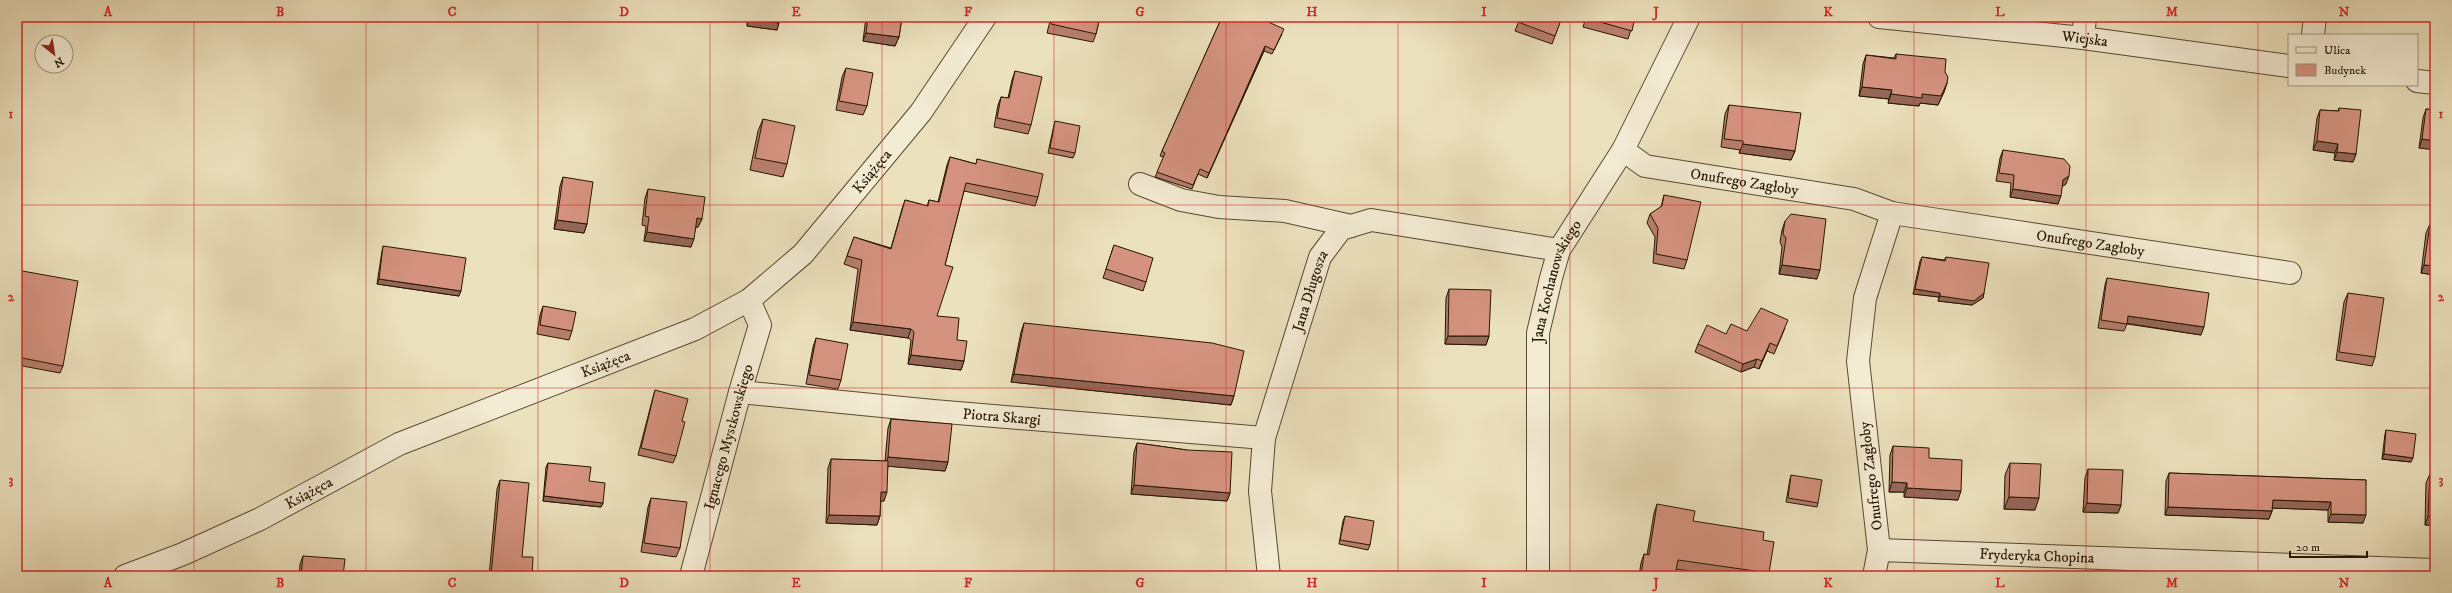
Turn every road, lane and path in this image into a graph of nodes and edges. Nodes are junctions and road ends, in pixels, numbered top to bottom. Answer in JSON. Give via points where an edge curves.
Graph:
{"nodes":[{"id":1,"x":985,"y":17,"type":"edge"},
{"id":2,"x":1689,"y":17,"type":"edge"},
{"id":3,"x":1879,"y":17,"type":"edge"},
{"id":4,"x":2315,"y":17,"type":"edge"},
{"id":5,"x":2084,"y":28,"type":"edge"},
{"id":6,"x":2313,"y":34,"type":"edge"},
{"id":7,"x":2288,"y":66,"type":"edge"},
{"id":8,"x":2418,"y":81,"type":"edge"},
{"id":9,"x":2435,"y":83,"type":"edge"},
{"id":10,"x":1623,"y":150,"type":"junction"},
{"id":11,"x":1140,"y":184,"type":"dead end"},
{"id":12,"x":1892,"y":212,"type":"junction"},
{"id":13,"x":1351,"y":226,"type":"junction"},
{"id":14,"x":1559,"y":250,"type":"junction"},
{"id":15,"x":2290,"y":273,"type":"dead end"},
{"id":16,"x":749,"y":300,"type":"junction"},
{"id":17,"x":740,"y":392,"type":"junction"},
{"id":18,"x":1264,"y":438,"type":"junction"},
{"id":19,"x":1879,"y":550,"type":"junction"},
{"id":20,"x":2435,"y":570,"type":"edge"},
{"id":21,"x":124,"y":576,"type":"edge"},
{"id":22,"x":691,"y":576,"type":"edge"},
{"id":23,"x":1269,"y":576,"type":"edge"},
{"id":24,"x":1538,"y":576,"type":"edge"},
{"id":25,"x":1874,"y":576,"type":"edge"}],
"edges":[{"from":1,"to":16,"type":"street","name":"Książęca","via":[[916,118],[803,254]]},
{"from":2,"to":10,"type":"street","name":"Jana Kochanowskiego"},
{"from":3,"to":5,"type":"street","name":"Wiejska"},
{"from":4,"to":6,"type":"street"},
{"from":5,"to":7,"type":"street","name":"Wiejska"},
{"from":8,"to":9,"type":"street"},
{"from":10,"to":12,"type":"street","name":"Onufrego Zagłoby","via":[[1645,166],[1854,199]]},
{"from":10,"to":14,"type":"street","name":"Jana Kochanowskiego"},
{"from":11,"to":13,"type":"street","via":[[1181,200],[1285,211]]},
{"from":12,"to":15,"type":"street","name":"Onufrego Zagłoby"},
{"from":12,"to":19,"type":"street","name":"Onufrego Zagłoby","via":[[1865,298],[1858,361]]},
{"from":13,"to":14,"type":"street","name":"Jana Długosza","via":[[1371,220]]},
{"from":13,"to":18,"type":"street","name":"Jana Długosza","via":[[1341,228],[1320,256]]},
{"from":14,"to":24,"type":"street","name":"Jana Kochanowskiego","via":[[1538,333]]},
{"from":16,"to":17,"type":"street","name":"Ignacego Mystkowskiego","via":[[760,325]]},
{"from":16,"to":21,"type":"street","name":"Książęca","via":[[695,329],[399,444],[260,519],[183,554]]},
{"from":17,"to":18,"type":"street","name":"Piotra Skargi","via":[[933,411]]},
{"from":17,"to":22,"type":"street","name":"Ignacego Mystkowskiego"},
{"from":18,"to":23,"type":"street","name":"Jana Długosza","via":[[1260,492]]},
{"from":19,"to":20,"type":"street","name":"Fryderyka Chopina"},
{"from":19,"to":25,"type":"street","name":"Onufrego Zagłoby"}]}
